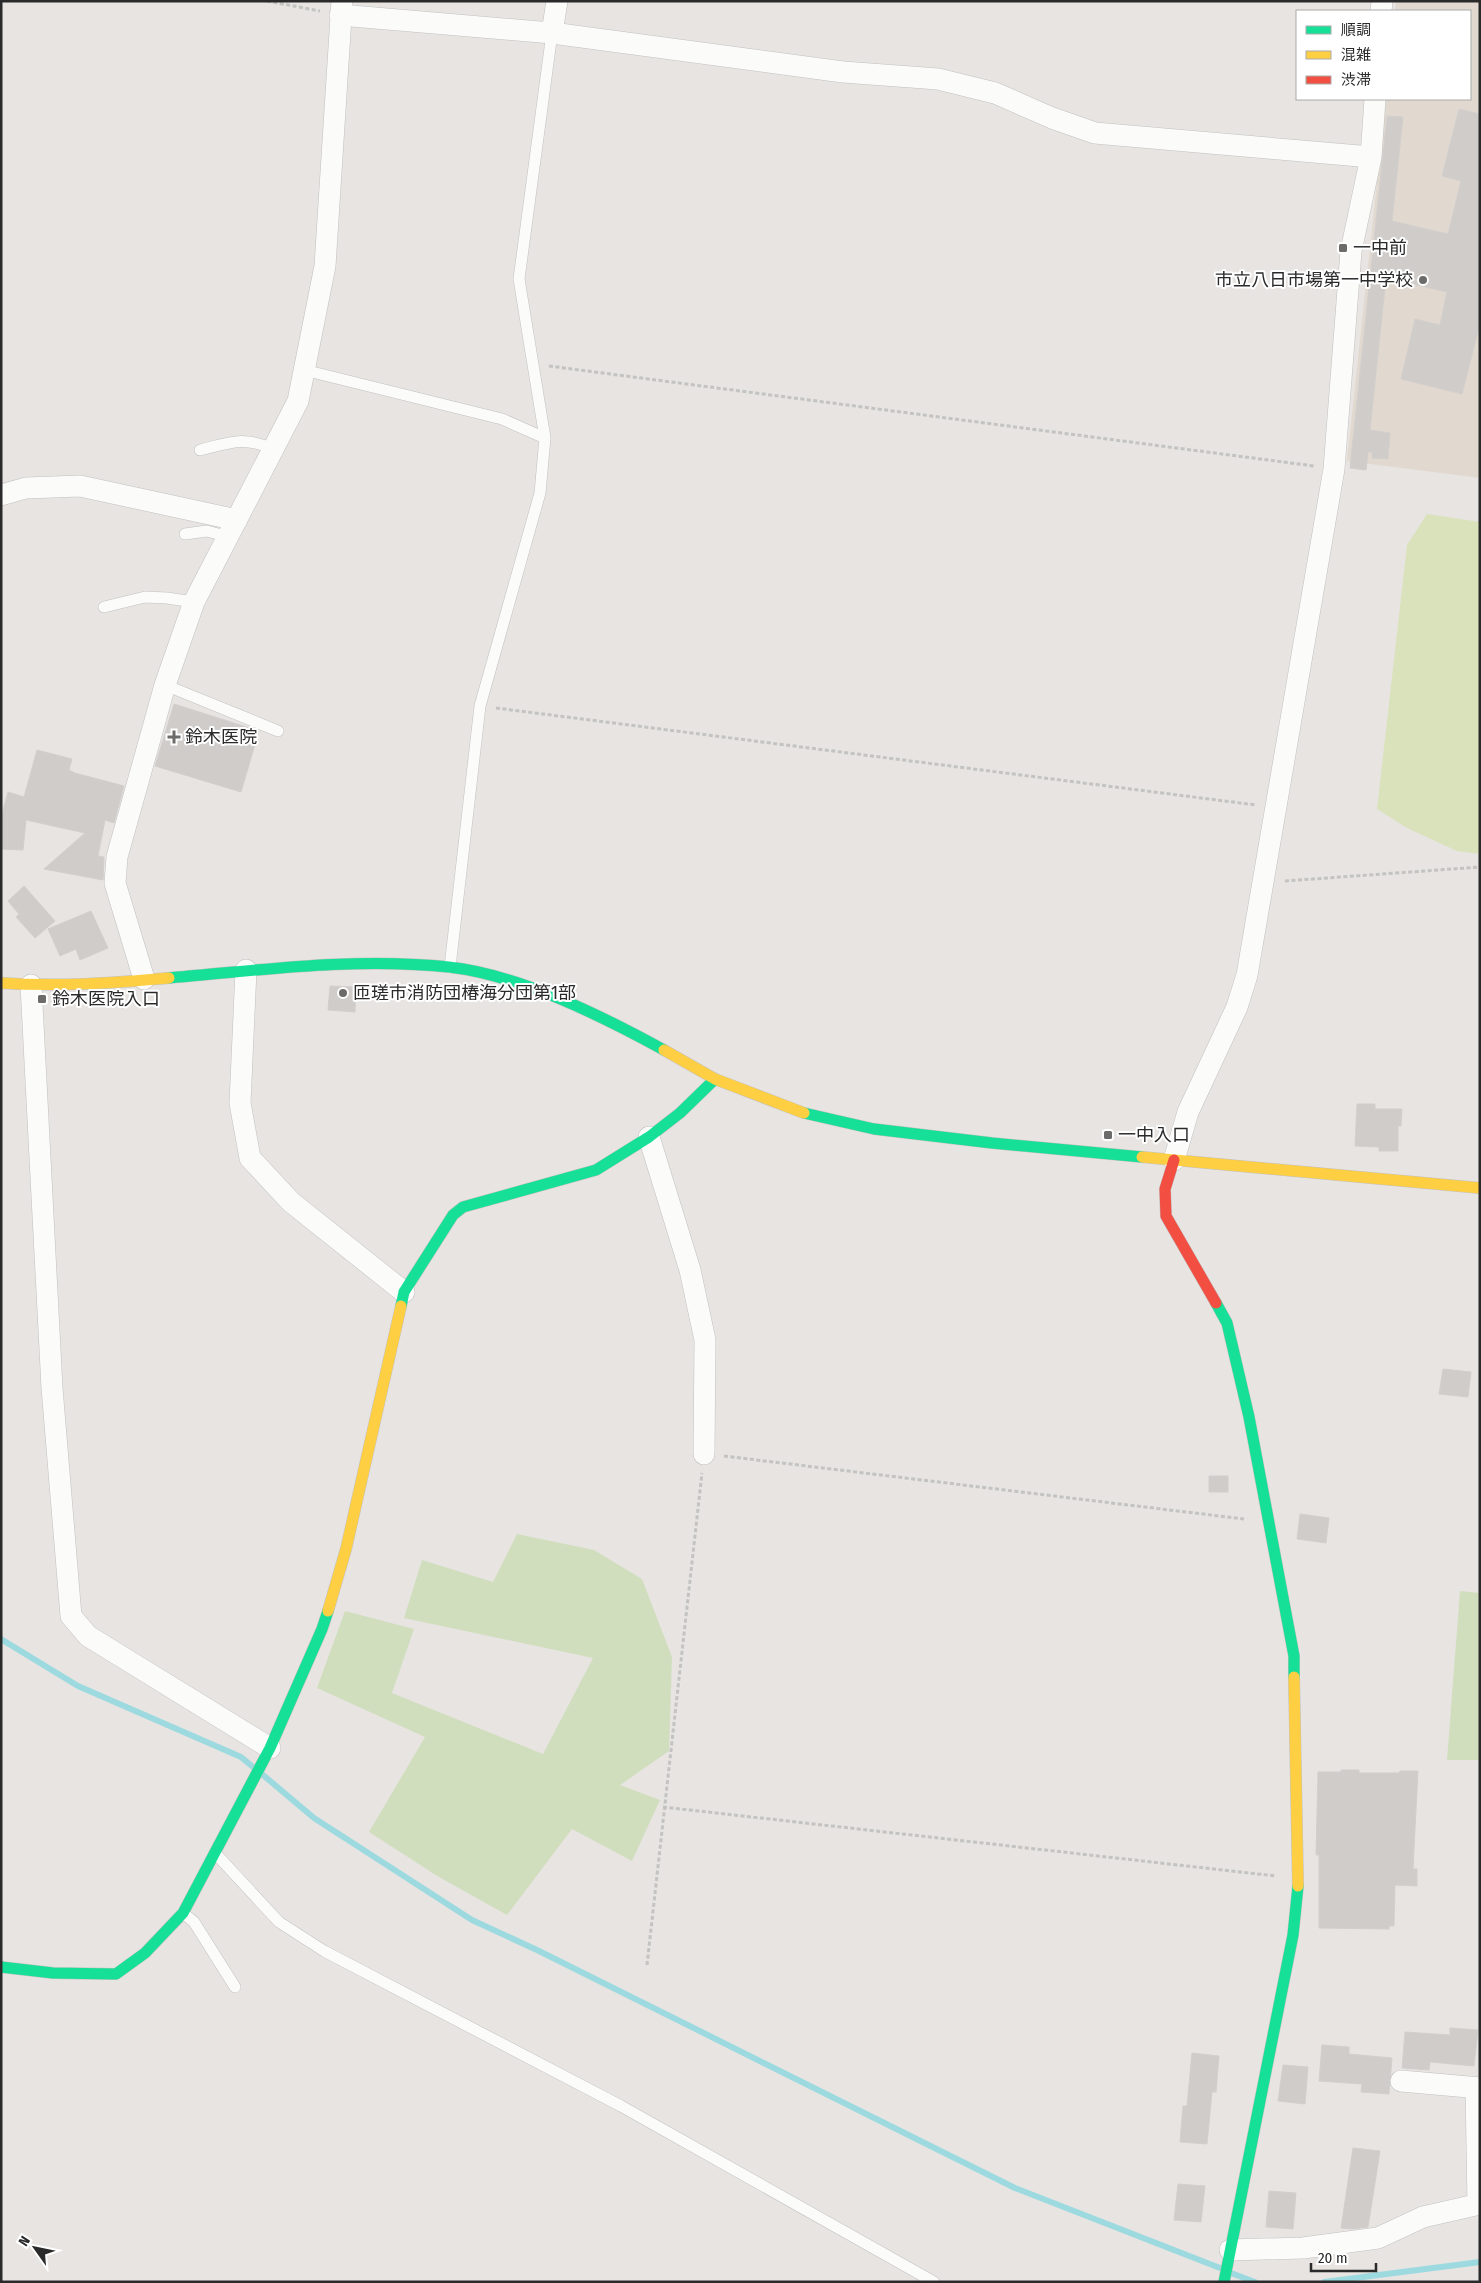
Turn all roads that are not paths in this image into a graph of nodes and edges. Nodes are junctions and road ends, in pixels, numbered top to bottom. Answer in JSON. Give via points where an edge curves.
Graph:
{"nodes":[{"id":1,"x":557,"y":1,"type":"edge"},
{"id":2,"x":341,"y":8,"type":"edge"},
{"id":3,"x":552,"y":33,"type":"junction"},
{"id":4,"x":1375,"y":100,"type":"edge"},
{"id":5,"x":1371,"y":156,"type":"junction"},
{"id":6,"x":304,"y":370,"type":"junction"},
{"id":7,"x":545,"y":438,"type":"junction"},
{"id":8,"x":274,"y":449,"type":"junction"},
{"id":9,"x":200,"y":450,"type":"dead end"},
{"id":10,"x":1,"y":495,"type":"edge"},
{"id":11,"x":233,"y":529,"type":"junction"},
{"id":12,"x":185,"y":534,"type":"dead end"},
{"id":13,"x":194,"y":602,"type":"junction"},
{"id":14,"x":104,"y":607,"type":"dead end"},
{"id":15,"x":165,"y":685,"type":"junction"},
{"id":16,"x":278,"y":731,"type":"dead end"},
{"id":17,"x":450,"y":967,"type":"junction"},
{"id":18,"x":246,"y":970,"type":"junction"},
{"id":19,"x":144,"y":979,"type":"junction"},
{"id":20,"x":1,"y":983,"type":"edge"},
{"id":21,"x":31,"y":985,"type":"junction"},
{"id":22,"x":715,"y":1079,"type":"junction"},
{"id":23,"x":649,"y":1136,"type":"junction"},
{"id":24,"x":1174,"y":1160,"type":"junction"},
{"id":25,"x":1480,"y":1188,"type":"edge"},
{"id":26,"x":404,"y":1292,"type":"junction"},
{"id":27,"x":704,"y":1454,"type":"road end"},
{"id":28,"x":270,"y":1748,"type":"junction"},
{"id":29,"x":215,"y":1852,"type":"junction"},
{"id":30,"x":183,"y":1913,"type":"junction"},
{"id":31,"x":1,"y":1967,"type":"edge"},
{"id":32,"x":235,"y":1987,"type":"dead end"},
{"id":33,"x":1401,"y":2081,"type":"dead end"},
{"id":34,"x":1478,"y":2088,"type":"edge"},
{"id":35,"x":1479,"y":2204,"type":"edge"},
{"id":36,"x":1230,"y":2250,"type":"junction"},
{"id":37,"x":934,"y":2282,"type":"edge"},
{"id":38,"x":1224,"y":2282,"type":"edge"}],
"edges":[{"from":1,"to":3,"type":"street"},
{"from":2,"to":3,"type":"street"},
{"from":2,"to":6,"type":"street","via":[[325,266]]},
{"from":3,"to":5,"type":"street","via":[[843,72],[938,79],[995,93],[1095,133]]},
{"from":3,"to":7,"type":"lane","via":[[519,279]]},
{"from":4,"to":5,"type":"street"},
{"from":5,"to":24,"type":"street","via":[[1351,251],[1334,469],[1247,975],[1237,1007],[1188,1112]]},
{"from":6,"to":7,"type":"lane","via":[[502,419]]},
{"from":6,"to":8,"type":"street","via":[[298,401]]},
{"from":7,"to":17,"type":"lane","via":[[540,493],[480,706]]},
{"from":8,"to":9,"type":"lane","via":[[254,441],[238,440]]},
{"from":8,"to":11,"type":"street"},
{"from":10,"to":11,"type":"street","via":[[26,488],[80,486]]},
{"from":11,"to":12,"type":"lane"},
{"from":11,"to":13,"type":"street"},
{"from":13,"to":14,"type":"lane","via":[[145,597]]},
{"from":13,"to":15,"type":"street"},
{"from":15,"to":16,"type":"lane"},
{"from":15,"to":19,"type":"street","via":[[120,848],[114,882]]},
{"from":17,"to":18,"type":"street","via":[[358,964]]},
{"from":17,"to":22,"type":"street","via":[[503,979],[557,998],[631,1032]]},
{"from":18,"to":19,"type":"street"},
{"from":18,"to":26,"type":"street","via":[[240,1103],[250,1158],[291,1202]]},
{"from":19,"to":21,"type":"street"},
{"from":20,"to":21,"type":"street"},
{"from":21,"to":28,"type":"street","via":[[52,1388],[71,1616],[88,1636]]},
{"from":22,"to":23,"type":"street","via":[[680,1113]]},
{"from":22,"to":24,"type":"street","via":[[809,1115],[874,1130]]},
{"from":23,"to":26,"type":"street","via":[[596,1170],[463,1207],[453,1215]]},
{"from":23,"to":27,"type":"street","via":[[690,1270],[705,1340]]},
{"from":24,"to":25,"type":"street"},
{"from":24,"to":36,"type":"street","via":[[1165,1189],[1166,1216],[1227,1323],[1249,1417],[1294,1656],[1299,1879],[1293,1935]]},
{"from":26,"to":28,"type":"street","via":[[346,1549],[322,1629]]},
{"from":28,"to":29,"type":"street"},
{"from":29,"to":30,"type":"street"},
{"from":29,"to":37,"type":"lane","via":[[279,1922],[324,1950],[621,2106]]},
{"from":30,"to":31,"type":"street","via":[[145,1953],[116,1974],[53,1973]]},
{"from":30,"to":32,"type":"lane","via":[[194,1922]]},
{"from":33,"to":34,"type":"street"},
{"from":34,"to":35,"type":"street"},
{"from":35,"to":36,"type":"street","via":[[1423,2218],[1378,2238],[1303,2248]]},
{"from":36,"to":38,"type":"street"}]}
